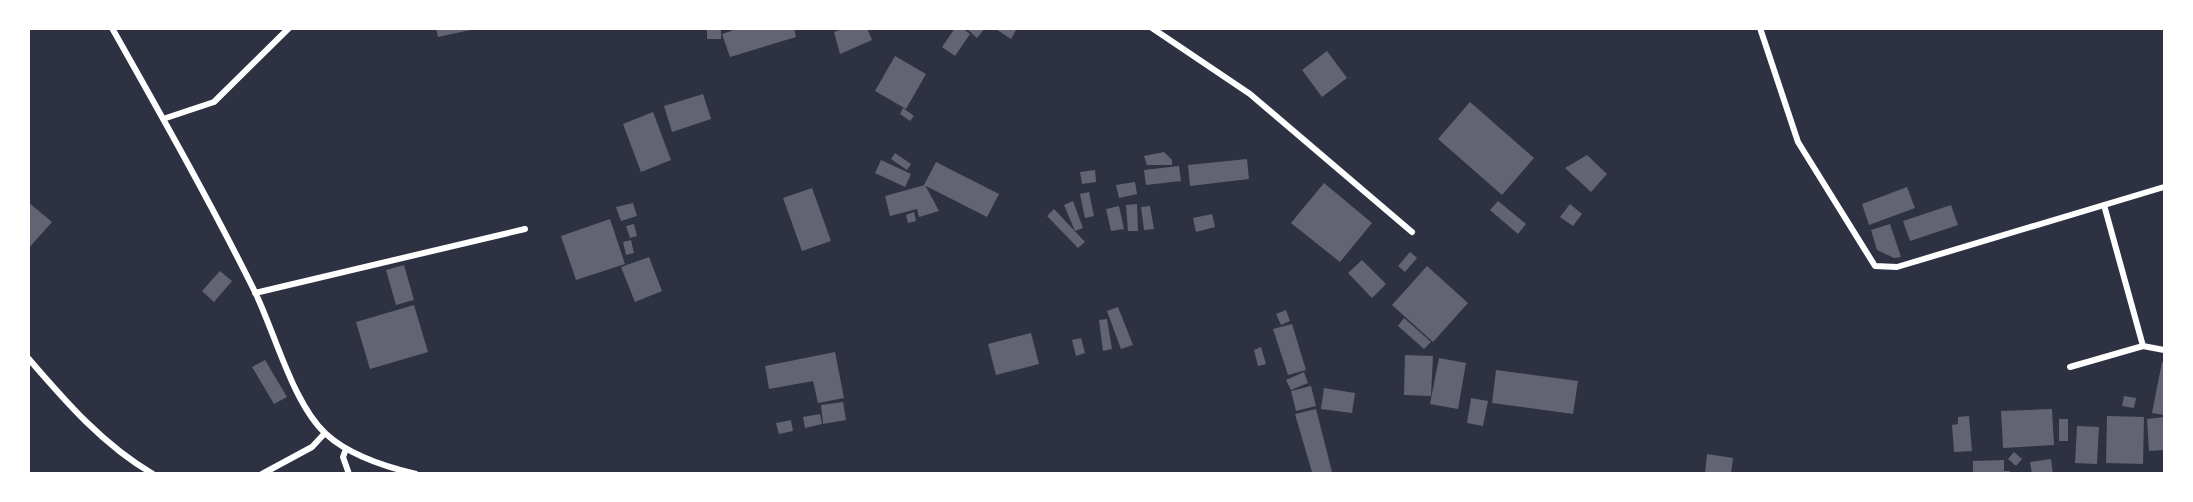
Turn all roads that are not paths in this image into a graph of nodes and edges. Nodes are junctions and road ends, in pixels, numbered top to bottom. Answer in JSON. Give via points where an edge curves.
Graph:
{"nodes":[{"id":1,"x":112,"y":28,"type":"edge"},
{"id":2,"x":289,"y":28,"type":"edge"},
{"id":3,"x":1152,"y":28,"type":"edge"},
{"id":4,"x":1760,"y":28,"type":"edge"},
{"id":5,"x":163,"y":118,"type":"junction"},
{"id":6,"x":2164,"y":187,"type":"edge"},
{"id":7,"x":2104,"y":205,"type":"junction"},
{"id":8,"x":525,"y":229,"type":"dead end"},
{"id":9,"x":1412,"y":232,"type":"dead end"},
{"id":10,"x":255,"y":293,"type":"junction"},
{"id":11,"x":2143,"y":346,"type":"junction"},
{"id":12,"x":2164,"y":350,"type":"edge"},
{"id":13,"x":28,"y":358,"type":"edge"},
{"id":14,"x":2070,"y":367,"type":"dead end"},
{"id":15,"x":325,"y":433,"type":"junction"},
{"id":16,"x":346,"y":449,"type":"junction"},
{"id":17,"x":153,"y":474,"type":"edge"},
{"id":18,"x":262,"y":474,"type":"edge"},
{"id":19,"x":349,"y":474,"type":"edge"},
{"id":20,"x":416,"y":474,"type":"edge"}],
"edges":[{"from":1,"to":5,"type":"street"},
{"from":2,"to":5,"type":"street","via":[[214,102]]},
{"from":3,"to":9,"type":"street","via":[[1250,94]]},
{"from":4,"to":7,"type":"street","via":[[1798,142],[1875,266],[1897,267]]},
{"from":5,"to":10,"type":"street"},
{"from":6,"to":7,"type":"street"},
{"from":7,"to":11,"type":"street"},
{"from":8,"to":10,"type":"street"},
{"from":10,"to":15,"type":"street","via":[[305,410]]},
{"from":11,"to":12,"type":"street"},
{"from":11,"to":14,"type":"street"},
{"from":13,"to":17,"type":"street","via":[[104,439]]},
{"from":15,"to":16,"type":"street"},
{"from":15,"to":18,"type":"street","via":[[312,447]]},
{"from":16,"to":19,"type":"street","via":[[343,457]]},
{"from":16,"to":20,"type":"street"}]}
